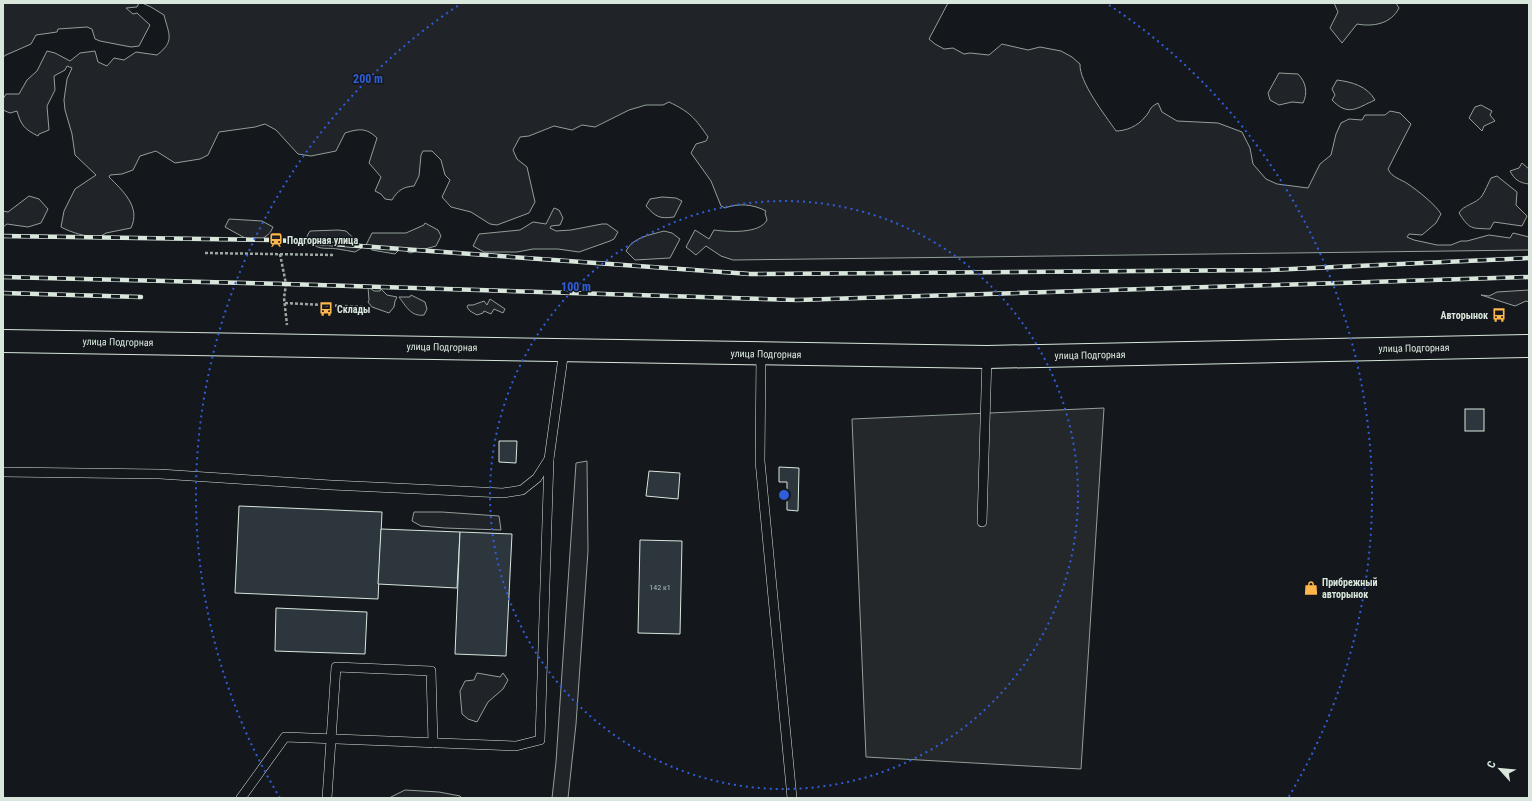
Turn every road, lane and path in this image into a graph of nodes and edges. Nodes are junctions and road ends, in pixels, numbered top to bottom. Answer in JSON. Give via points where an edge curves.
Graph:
{"nodes":[{"id":1,"x":205,"y":253,"type":"dead end"},
{"id":2,"x":280,"y":254,"type":"junction"},
{"id":3,"x":334,"y":255,"type":"dead end"},
{"id":4,"x":364,"y":307,"type":"dead end"},
{"id":5,"x":3,"y":341,"type":"edge"},
{"id":6,"x":1529,"y":346,"type":"edge"},
{"id":7,"x":564,"y":350,"type":"junction"},
{"id":8,"x":761,"y":354,"type":"junction"},
{"id":9,"x":986,"y":357,"type":"junction"},
{"id":10,"x":549,"y":459,"type":"junction"},
{"id":11,"x":3,"y":472,"type":"edge"},
{"id":12,"x":982,"y":522,"type":"dead end"},
{"id":13,"x":331,"y":739,"type":"junction"},
{"id":14,"x":433,"y":743,"type":"junction"},
{"id":15,"x":241,"y":798,"type":"edge"},
{"id":16,"x":328,"y":798,"type":"edge"},
{"id":17,"x":792,"y":798,"type":"edge"}],
"edges":[{"from":1,"to":2,"type":"path"},
{"from":2,"to":3,"type":"path"},
{"from":2,"to":4,"type":"path","via":[[286,284],[285,303]]},
{"from":5,"to":7,"type":"main road","name":"улица Подгорная"},
{"from":6,"to":9,"type":"main road","name":"улица Подгорная"},
{"from":7,"to":8,"type":"main road","name":"улица Подгорная"},
{"from":7,"to":10,"type":"lane"},
{"from":8,"to":9,"type":"main road","name":"улица Подгорная"},
{"from":8,"to":17,"type":"lane","via":[[760,461]]},
{"from":9,"to":12,"type":"lane"},
{"from":10,"to":11,"type":"lane","via":[[537,478],[522,490],[503,493],[160,474]]},
{"from":10,"to":14,"type":"lane","via":[[540,740],[516,746]]},
{"from":13,"to":14,"type":"lane"},
{"from":13,"to":14,"type":"lane","via":[[336,667],[391,669],[431,671]]},
{"from":13,"to":15,"type":"lane","via":[[285,737]]},
{"from":13,"to":16,"type":"lane"}]}
